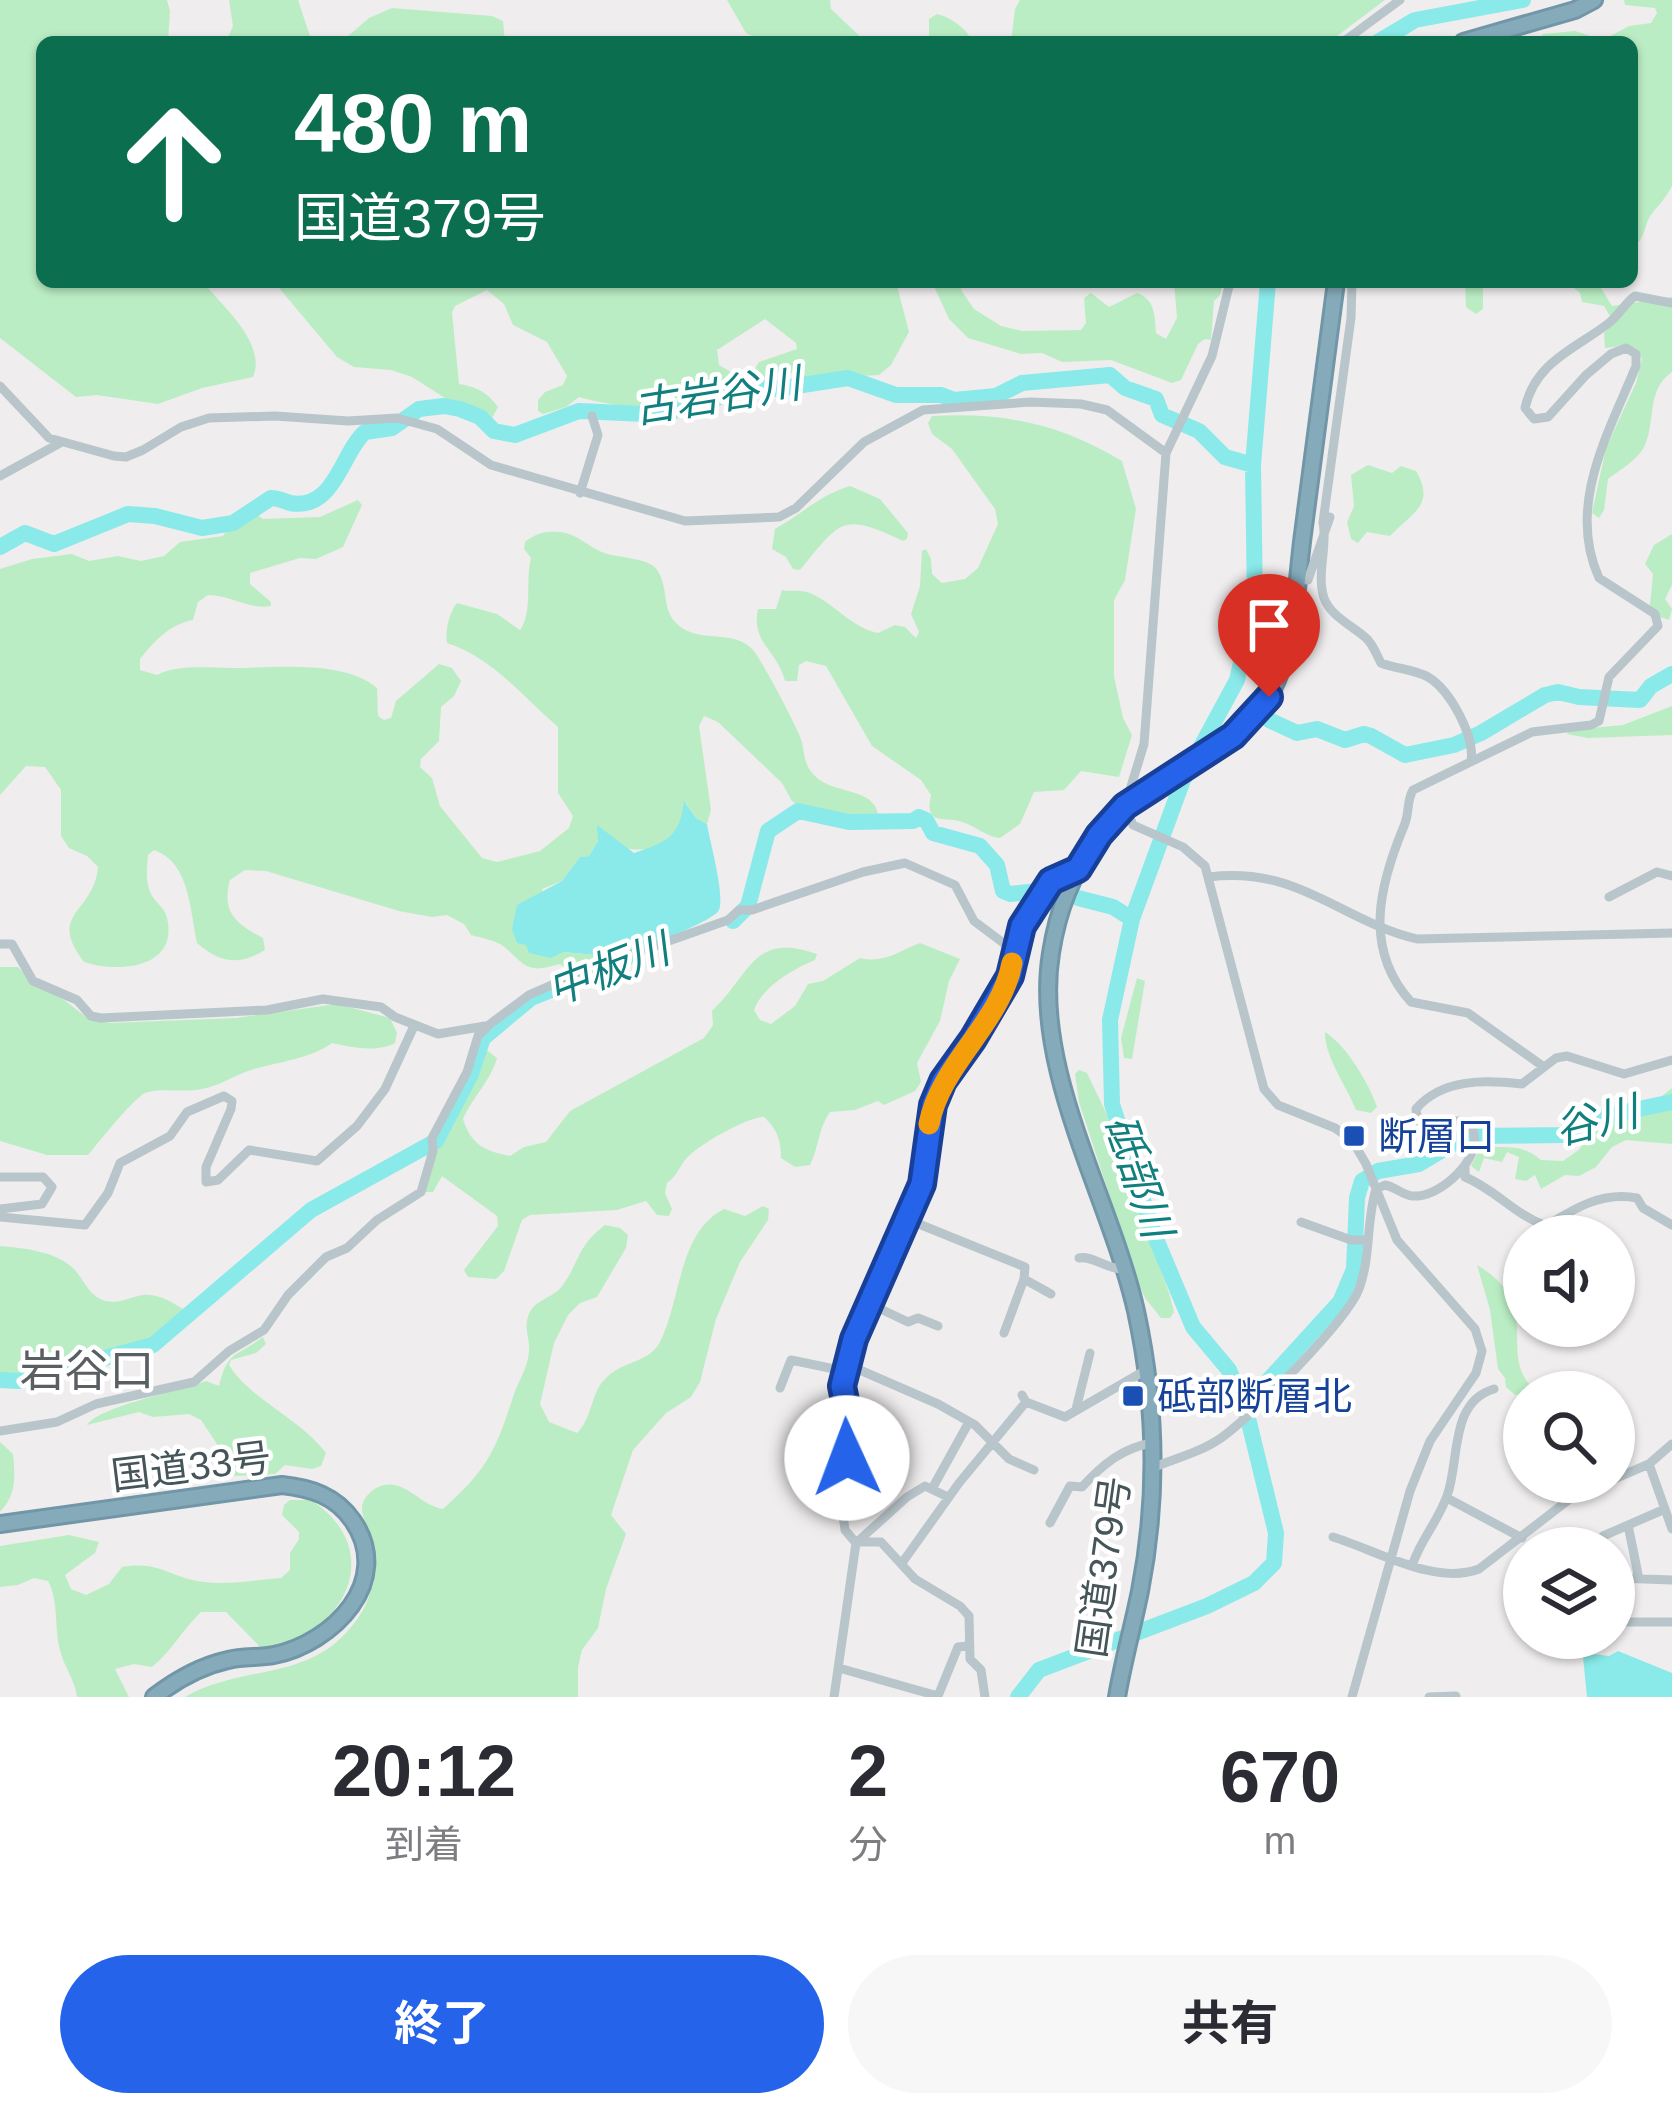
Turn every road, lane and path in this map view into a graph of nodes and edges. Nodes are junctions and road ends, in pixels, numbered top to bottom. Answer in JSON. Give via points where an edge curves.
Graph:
{"nodes":[{"id":1,"x":1400,"y":0,"type":"edge"},
{"id":2,"x":1594,"y":0,"type":"edge"},
{"id":3,"x":1351,"y":36,"type":"edge"},
{"id":4,"x":1478,"y":36,"type":"edge"},
{"id":5,"x":1229,"y":288,"type":"edge"},
{"id":6,"x":1335,"y":288,"type":"edge"},
{"id":7,"x":1351,"y":288,"type":"edge"},
{"id":8,"x":1672,"y":303,"type":"edge"},
{"id":9,"x":0,"y":386,"type":"edge"},
{"id":10,"x":592,"y":416,"type":"dead end"},
{"id":11,"x":60,"y":443,"type":"junction"},
{"id":12,"x":1166,"y":453,"type":"junction"},
{"id":13,"x":0,"y":476,"type":"edge"},
{"id":14,"x":580,"y":494,"type":"junction"},
{"id":15,"x":1330,"y":518,"type":"dead end"},
{"id":16,"x":1325,"y":532,"type":"junction"},
{"id":17,"x":1297,"y":579,"type":"junction"},
{"id":18,"x":1472,"y":761,"type":"junction"},
{"id":19,"x":1125,"y":806,"type":"junction"},
{"id":20,"x":1078,"y":869,"type":"junction"},
{"id":21,"x":1672,"y":876,"type":"edge"},
{"id":22,"x":1210,"y":878,"type":"junction"},
{"id":23,"x":1609,"y":897,"type":"dead end"},
{"id":24,"x":1378,"y":926,"type":"junction"},
{"id":25,"x":1672,"y":933,"type":"edge"},
{"id":26,"x":0,"y":944,"type":"edge"},
{"id":27,"x":1014,"y":951,"type":"junction"},
{"id":28,"x":490,"y":1024,"type":"junction"},
{"id":29,"x":414,"y":1026,"type":"junction"},
{"id":30,"x":1672,"y":1060,"type":"edge"},
{"id":31,"x":1544,"y":1067,"type":"junction"},
{"id":32,"x":1466,"y":1163,"type":"junction"},
{"id":33,"x":0,"y":1177,"type":"edge"},
{"id":34,"x":1375,"y":1186,"type":"junction"},
{"id":35,"x":0,"y":1213,"type":"edge"},
{"id":36,"x":909,"y":1220,"type":"junction"},
{"id":37,"x":1301,"y":1222,"type":"dead end"},
{"id":38,"x":1672,"y":1225,"type":"edge"},
{"id":39,"x":1360,"y":1240,"type":"junction"},
{"id":40,"x":1079,"y":1258,"type":"dead end"},
{"id":41,"x":1124,"y":1269,"type":"junction"},
{"id":42,"x":1024,"y":1279,"type":"junction"},
{"id":43,"x":1051,"y":1294,"type":"dead end"},
{"id":44,"x":870,"y":1304,"type":"junction"},
{"id":45,"x":938,"y":1326,"type":"dead end"},
{"id":46,"x":1004,"y":1333,"type":"dead end"},
{"id":47,"x":1090,"y":1353,"type":"dead end"},
{"id":48,"x":846,"y":1367,"type":"junction"},
{"id":49,"x":1147,"y":1370,"type":"junction"},
{"id":50,"x":780,"y":1388,"type":"dead end"},
{"id":51,"x":1494,"y":1389,"type":"dead end"},
{"id":52,"x":1076,"y":1409,"type":"junction"},
{"id":53,"x":968,"y":1422,"type":"junction"},
{"id":54,"x":0,"y":1431,"type":"edge"},
{"id":55,"x":1152,"y":1443,"type":"junction"},
{"id":56,"x":993,"y":1444,"type":"junction"},
{"id":57,"x":1672,"y":1444,"type":"edge"},
{"id":58,"x":1649,"y":1464,"type":"junction"},
{"id":59,"x":1152,"y":1468,"type":"junction"},
{"id":60,"x":1034,"y":1470,"type":"dead end"},
{"id":61,"x":1635,"y":1470,"type":"edge"},
{"id":62,"x":933,"y":1487,"type":"junction"},
{"id":63,"x":948,"y":1497,"type":"junction"},
{"id":64,"x":1447,"y":1498,"type":"junction"},
{"id":65,"x":1565,"y":1503,"type":"edge"},
{"id":66,"x":1665,"y":1509,"type":"junction"},
{"id":67,"x":1050,"y":1523,"type":"dead end"},
{"id":68,"x":0,"y":1525,"type":"edge"},
{"id":69,"x":1628,"y":1525,"type":"junction"},
{"id":70,"x":1535,"y":1527,"type":"edge"},
{"id":71,"x":1623,"y":1527,"type":"edge"},
{"id":72,"x":1503,"y":1528,"type":"edge"},
{"id":73,"x":1672,"y":1529,"type":"edge"},
{"id":74,"x":1334,"y":1537,"type":"dead end"},
{"id":75,"x":856,"y":1543,"type":"junction"},
{"id":76,"x":1503,"y":1552,"type":"edge"},
{"id":77,"x":1391,"y":1562,"type":"junction"},
{"id":78,"x":902,"y":1563,"type":"junction"},
{"id":79,"x":1413,"y":1563,"type":"junction"},
{"id":80,"x":1635,"y":1579,"type":"edge"},
{"id":81,"x":1639,"y":1579,"type":"junction"},
{"id":82,"x":1672,"y":1580,"type":"edge"},
{"id":83,"x":1635,"y":1622,"type":"edge"},
{"id":84,"x":1672,"y":1622,"type":"edge"},
{"id":85,"x":968,"y":1646,"type":"junction"},
{"id":86,"x":839,"y":1668,"type":"junction"},
{"id":87,"x":1456,"y":1696,"type":"edge"},
{"id":88,"x":154,"y":1697,"type":"edge"},
{"id":89,"x":834,"y":1697,"type":"edge"},
{"id":90,"x":985,"y":1697,"type":"edge"},
{"id":91,"x":1117,"y":1697,"type":"edge"},
{"id":92,"x":1352,"y":1697,"type":"edge"},
{"id":93,"x":1429,"y":1697,"type":"edge"}],
"edges":[{"from":1,"to":3,"type":"street"},
{"from":2,"to":4,"type":"highway"},
{"from":5,"to":12,"type":"street","via":[[1212,356]]},
{"from":6,"to":17,"type":"highway","name":"国道379号"},
{"from":7,"to":16,"type":"street"},
{"from":8,"to":18,"type":"street","via":[[1628,300],[1539,374],[1525,408],[1534,419],[1548,417],[1611,354],[1636,354],[1592,471],[1587,513],[1599,578],[1655,614],[1658,626],[1609,677],[1598,721],[1532,732]]},
{"from":9,"to":11,"type":"street"},
{"from":10,"to":14,"type":"street","via":[[598,435]]},
{"from":11,"to":13,"type":"street"},
{"from":11,"to":14,"type":"street","via":[[126,457],[208,418],[403,419],[437,429],[490,465]]},
{"from":12,"to":14,"type":"street","via":[[1107,410],[1030,402],[923,410],[864,442],[779,518],[685,521]]},
{"from":12,"to":19,"type":"street","via":[[1144,744]]},
{"from":15,"to":16,"type":"street"},
{"from":16,"to":17,"type":"street","via":[[1308,580]]},
{"from":16,"to":18,"type":"street","via":[[1328,604],[1369,640],[1381,663],[1438,685],[1472,738]]},
{"from":17,"to":19,"type":"highway","name":"国道379号","via":[[1287,649],[1269,697],[1222,743]]},
{"from":18,"to":24,"type":"street","via":[[1408,796]]},
{"from":19,"to":20,"type":"highway","name":"国道379号"},
{"from":19,"to":22,"type":"street","via":[[1133,825],[1183,847]]},
{"from":20,"to":27,"type":"street","via":[[1051,881]]},
{"from":20,"to":41,"type":"highway","name":"国道379号","via":[[1051,952],[1048,1017]]},
{"from":21,"to":23,"type":"street","via":[[1657,872]]},
{"from":22,"to":24,"type":"street","via":[[1273,878]]},
{"from":22,"to":34,"type":"street","via":[[1264,1089],[1278,1106],[1344,1133]]},
{"from":24,"to":25,"type":"street","via":[[1417,939]]},
{"from":24,"to":31,"type":"street","via":[[1389,972],[1411,1002],[1468,1013]]},
{"from":26,"to":29,"type":"street","via":[[12,944],[33,981],[100,1018],[267,1010],[323,999],[381,1007]]},
{"from":27,"to":28,"type":"street","via":[[974,921],[955,885],[894,864],[739,910],[576,974]]},
{"from":27,"to":36,"type":"street","via":[[1010,976],[933,1105]]},
{"from":28,"to":29,"type":"street","via":[[447,1035]]},
{"from":28,"to":54,"type":"street","via":[[431,1138],[421,1192],[326,1257],[253,1340],[180,1388]]},
{"from":29,"to":35,"type":"street","via":[[385,1089],[317,1161],[249,1150],[206,1182],[231,1109],[224,1096],[187,1112],[170,1136],[120,1163],[85,1225]]},
{"from":30,"to":31,"type":"street","via":[[1624,1074],[1567,1056]]},
{"from":31,"to":32,"type":"street","via":[[1522,1084],[1465,1083],[1429,1097],[1414,1115],[1425,1123],[1471,1121],[1475,1140]]},
{"from":32,"to":34,"type":"street","via":[[1426,1194]]},
{"from":32,"to":38,"type":"street","via":[[1465,1177],[1546,1226],[1620,1194]]},
{"from":33,"to":35,"type":"street","via":[[43,1178],[52,1187],[42,1204]]},
{"from":34,"to":39,"type":"street"},
{"from":34,"to":77,"type":"street","via":[[1396,1240],[1475,1329],[1482,1352],[1430,1441]]},
{"from":36,"to":42,"type":"street","via":[[1025,1268]]},
{"from":36,"to":44,"type":"street"},
{"from":37,"to":39,"type":"street"},
{"from":39,"to":59,"type":"street","via":[[1363,1276],[1348,1310],[1219,1440]]},
{"from":40,"to":41,"type":"street"},
{"from":41,"to":49,"type":"highway","name":"国道379号"},
{"from":42,"to":43,"type":"street"},
{"from":42,"to":46,"type":"street"},
{"from":44,"to":45,"type":"street"},
{"from":44,"to":48,"type":"street"},
{"from":47,"to":52,"type":"street"},
{"from":48,"to":50,"type":"street","via":[[791,1360]]},
{"from":48,"to":53,"type":"street"},
{"from":48,"to":75,"type":"street","via":[[842,1508]]},
{"from":49,"to":52,"type":"street"},
{"from":49,"to":55,"type":"highway","name":"国道379号"},
{"from":51,"to":64,"type":"street","via":[[1461,1420]]},
{"from":52,"to":56,"type":"street","via":[[1065,1417],[1024,1398]]},
{"from":53,"to":56,"type":"street"},
{"from":53,"to":62,"type":"street"},
{"from":55,"to":59,"type":"highway","name":"国道379号"},
{"from":55,"to":67,"type":"street","via":[[1110,1459],[1082,1487],[1070,1486]]},
{"from":56,"to":60,"type":"street"},
{"from":56,"to":63,"type":"street"},
{"from":57,"to":58,"type":"street"},
{"from":58,"to":61,"type":"street"},
{"from":58,"to":66,"type":"street"},
{"from":59,"to":91,"type":"highway","name":"国道379号","via":[[1147,1551]]},
{"from":62,"to":63,"type":"street"},
{"from":62,"to":75,"type":"street","via":[[907,1497]]},
{"from":63,"to":78,"type":"street"},
{"from":64,"to":72,"type":"street"},
{"from":64,"to":79,"type":"street"},
{"from":65,"to":70,"type":"street"},
{"from":66,"to":69,"type":"street"},
{"from":66,"to":73,"type":"street"},
{"from":68,"to":88,"type":"highway","name":"国道33号","via":[[282,1485],[317,1492],[344,1510],[363,1540],[366,1569],[358,1598],[339,1622],[289,1650],[201,1670]]},
{"from":69,"to":71,"type":"street"},
{"from":69,"to":81,"type":"street"},
{"from":74,"to":77,"type":"street"},
{"from":75,"to":78,"type":"street","via":[[881,1542]]},
{"from":75,"to":86,"type":"street"},
{"from":76,"to":79,"type":"street","via":[[1466,1574]]},
{"from":77,"to":79,"type":"street"},
{"from":77,"to":92,"type":"street"},
{"from":78,"to":85,"type":"street","via":[[969,1616]]},
{"from":80,"to":81,"type":"street"},
{"from":81,"to":82,"type":"street"},
{"from":83,"to":84,"type":"street"},
{"from":85,"to":86,"type":"street","via":[[958,1647],[938,1696]]},
{"from":85,"to":90,"type":"street"},
{"from":86,"to":89,"type":"street"},
{"from":87,"to":93,"type":"street"}]}
